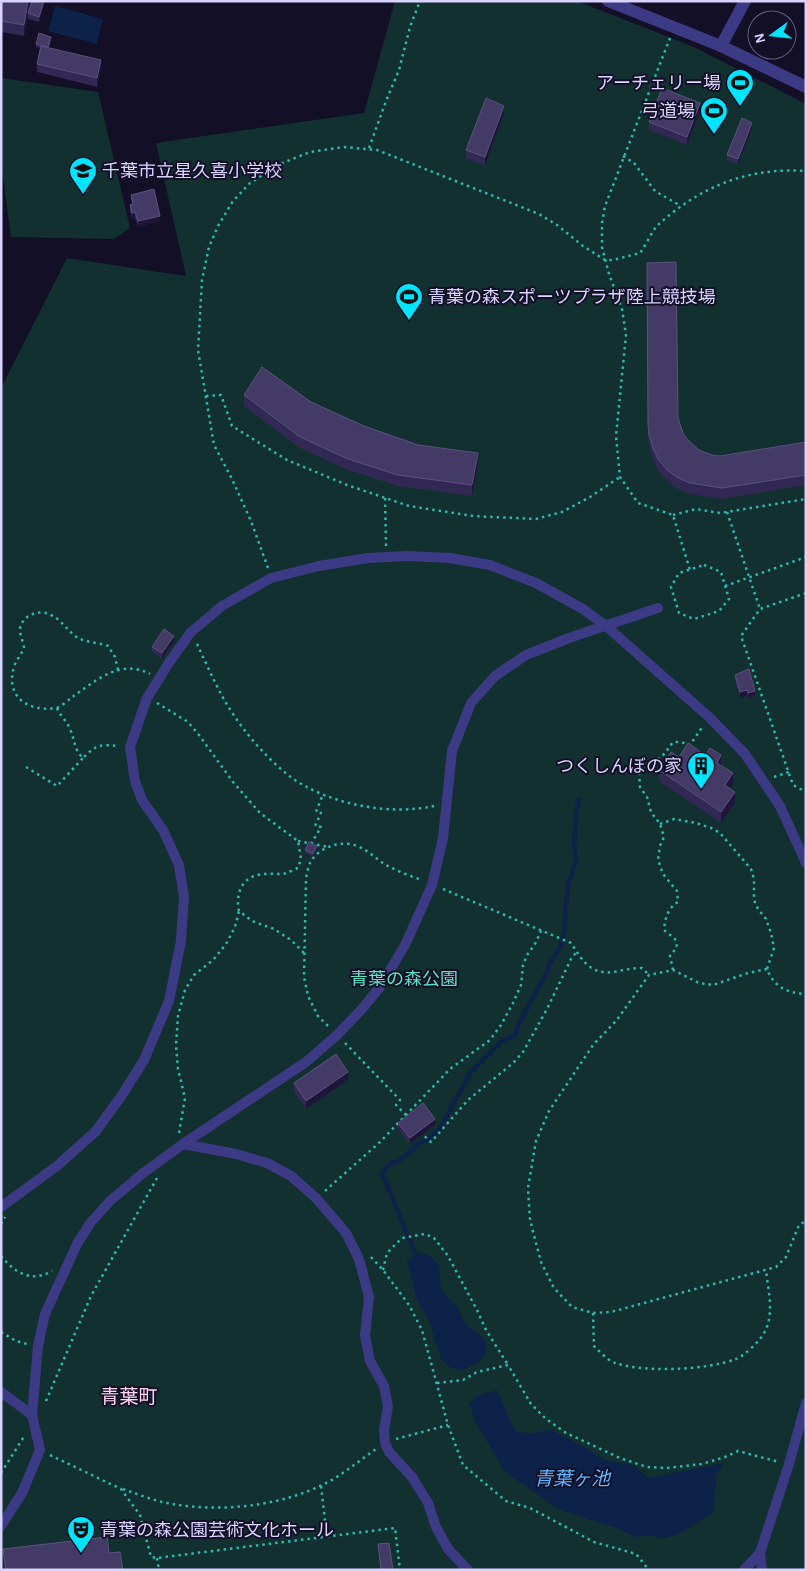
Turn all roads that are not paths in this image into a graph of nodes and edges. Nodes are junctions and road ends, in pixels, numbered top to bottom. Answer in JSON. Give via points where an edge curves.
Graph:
{"nodes":[{"id":1,"x":608,"y":1,"type":"edge"},
{"id":2,"x":745,"y":1,"type":"edge"},
{"id":3,"x":721,"y":46,"type":"junction"},
{"id":4,"x":806,"y":87,"type":"edge"},
{"id":5,"x":658,"y":608,"type":"dead end"},
{"id":6,"x":606,"y":626,"type":"junction"},
{"id":7,"x":806,"y":864,"type":"edge"},
{"id":8,"x":183,"y":1144,"type":"junction"},
{"id":9,"x":1,"y":1207,"type":"edge"},
{"id":10,"x":1,"y":1392,"type":"edge"},
{"id":11,"x":806,"y":1403,"type":"edge"},
{"id":12,"x":33,"y":1419,"type":"junction"},
{"id":13,"x":1,"y":1526,"type":"edge"},
{"id":14,"x":760,"y":1553,"type":"junction"},
{"id":15,"x":468,"y":1570,"type":"edge"},
{"id":16,"x":744,"y":1570,"type":"edge"},
{"id":17,"x":762,"y":1570,"type":"edge"}],
"edges":[{"from":1,"to":3,"type":"street"},
{"from":2,"to":3,"type":"street"},
{"from":3,"to":4,"type":"street"},
{"from":5,"to":6,"type":"street"},
{"from":6,"to":7,"type":"street","via":[[709,717],[745,754],[780,806]]},
{"from":6,"to":8,"type":"street","via":[[526,655],[495,676],[472,703],[452,751],[443,838],[432,885],[405,946],[380,987],[337,1035],[306,1062]]},
{"from":6,"to":9,"type":"street","via":[[536,583],[490,565],[450,558],[386,557],[319,566],[271,578],[222,606],[191,632],[147,698],[130,747],[135,781],[142,800],[163,830],[179,865],[184,897],[181,941],[170,1001],[144,1060],[96,1132],[57,1166]]},
{"from":8,"to":12,"type":"street","via":[[111,1200],[76,1244],[45,1314],[38,1346]]},
{"from":8,"to":15,"type":"street","via":[[267,1163],[291,1176],[316,1198],[346,1233],[359,1259],[369,1297],[365,1334],[370,1361],[384,1386],[388,1406],[385,1443],[428,1503],[448,1549]]},
{"from":10,"to":12,"type":"street"},
{"from":11,"to":14,"type":"street"},
{"from":12,"to":13,"type":"street","via":[[40,1450],[22,1493]]},
{"from":14,"to":16,"type":"street"},
{"from":14,"to":17,"type":"street"}]}
